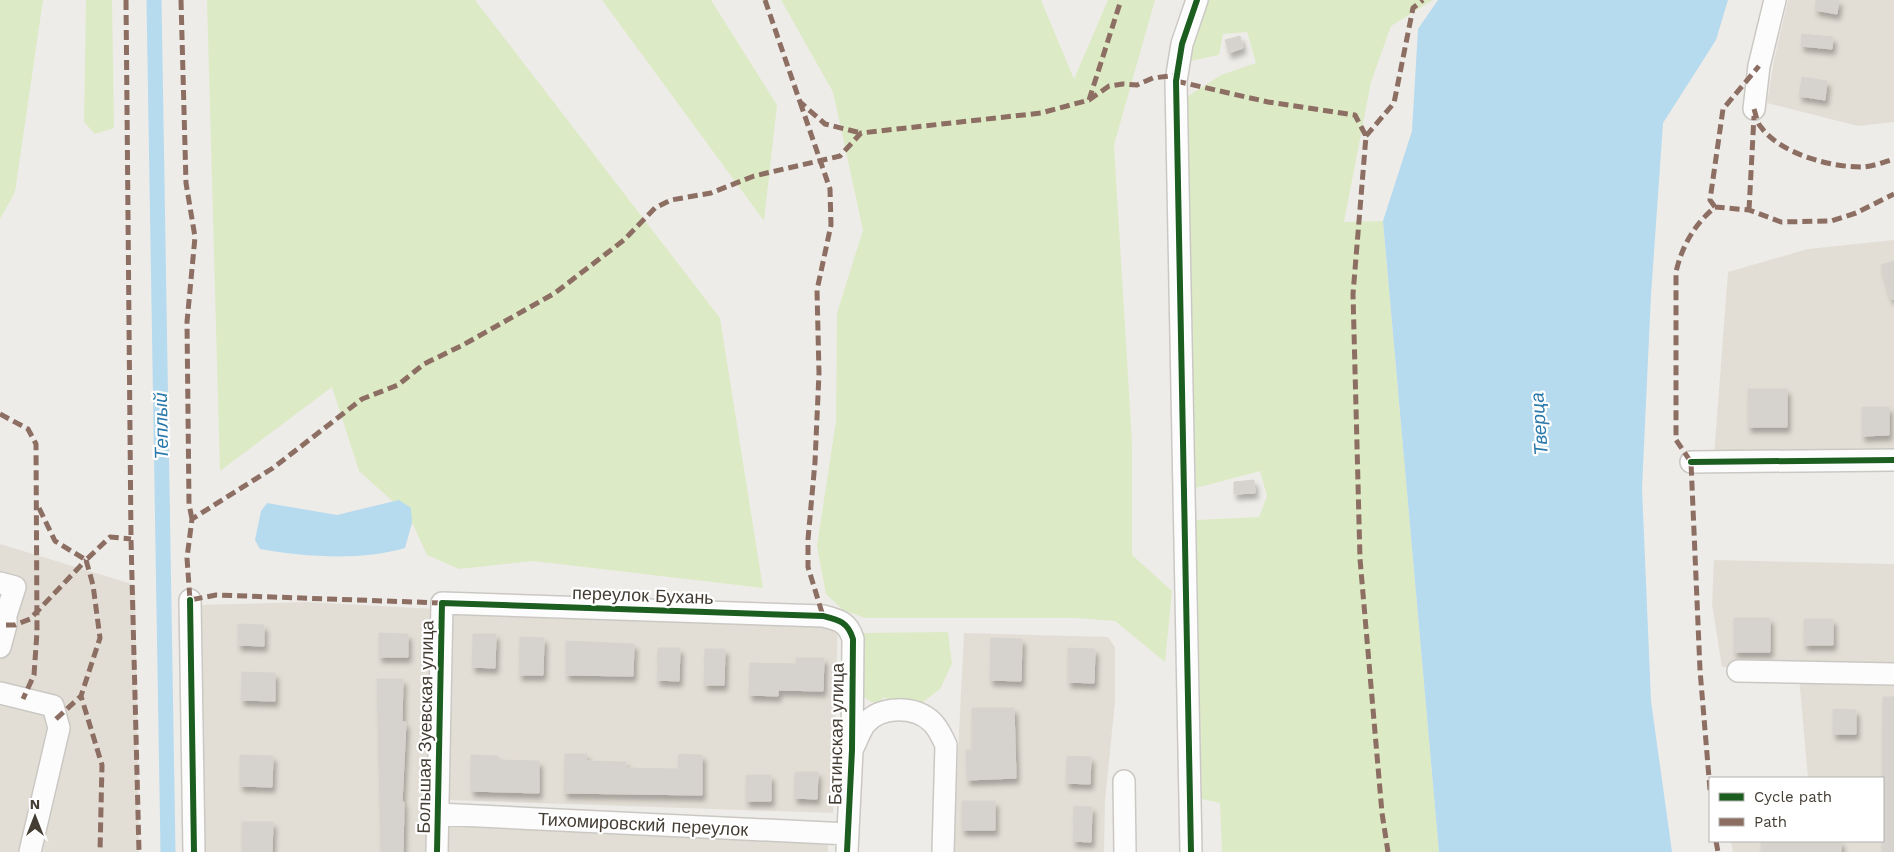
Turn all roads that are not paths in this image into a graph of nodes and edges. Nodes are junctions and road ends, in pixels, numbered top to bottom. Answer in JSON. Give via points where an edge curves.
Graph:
{"nodes":[{"id":1,"x":1197,"y":0,"type":"edge"},
{"id":2,"x":1775,"y":0,"type":"edge"},
{"id":3,"x":1754,"y":109,"type":"dead end"},
{"id":4,"x":1894,"y":460,"type":"edge"},
{"id":5,"x":1691,"y":462,"type":"dead end"},
{"id":6,"x":0,"y":583,"type":"edge"},
{"id":7,"x":190,"y":600,"type":"dead end"},
{"id":8,"x":442,"y":603,"type":"joint"},
{"id":9,"x":3,"y":615,"type":"edge"},
{"id":10,"x":842,"y":620,"type":"joint"},
{"id":11,"x":0,"y":647,"type":"edge"},
{"id":12,"x":1738,"y":671,"type":"dead end"},
{"id":13,"x":1894,"y":674,"type":"edge"},
{"id":14,"x":0,"y":693,"type":"edge"},
{"id":15,"x":852,"y":750,"type":"junction"},
{"id":16,"x":1124,"y":781,"type":"dead end"},
{"id":17,"x":438,"y":814,"type":"junction"},
{"id":18,"x":848,"y":843,"type":"edge"},
{"id":19,"x":30,"y":852,"type":"edge"},
{"id":20,"x":194,"y":852,"type":"edge"},
{"id":21,"x":437,"y":852,"type":"edge"},
{"id":22,"x":943,"y":852,"type":"edge"},
{"id":23,"x":1125,"y":852,"type":"edge"},
{"id":24,"x":1191,"y":852,"type":"edge"}],
"edges":[{"from":1,"to":24,"type":"street","via":[[1182,44],[1176,81]]},
{"from":2,"to":3,"type":"street","via":[[1759,66]]},
{"from":4,"to":5,"type":"street"},
{"from":6,"to":9,"type":"street","via":[[15,587]]},
{"from":7,"to":20,"type":"street"},
{"from":8,"to":10,"type":"street","name":"переулок Бухань","via":[[823,616]]},
{"from":8,"to":17,"type":"street","name":"Большая Зуевская улица"},
{"from":9,"to":11,"type":"street","via":[[6,625]]},
{"from":10,"to":15,"type":"street","name":"Батинская улица","via":[[853,639]]},
{"from":12,"to":13,"type":"street"},
{"from":14,"to":19,"type":"street","via":[[53,706],[59,728]]},
{"from":15,"to":18,"type":"street","name":"Батинская улица"},
{"from":15,"to":22,"type":"street","name":"Батинская улица","via":[[866,723],[877,715],[905,710],[931,721],[946,745]]},
{"from":16,"to":23,"type":"street"},
{"from":17,"to":18,"type":"street","name":"Тихомировский переулок"},
{"from":17,"to":21,"type":"street","name":"Большая Зуевская улица"}]}
